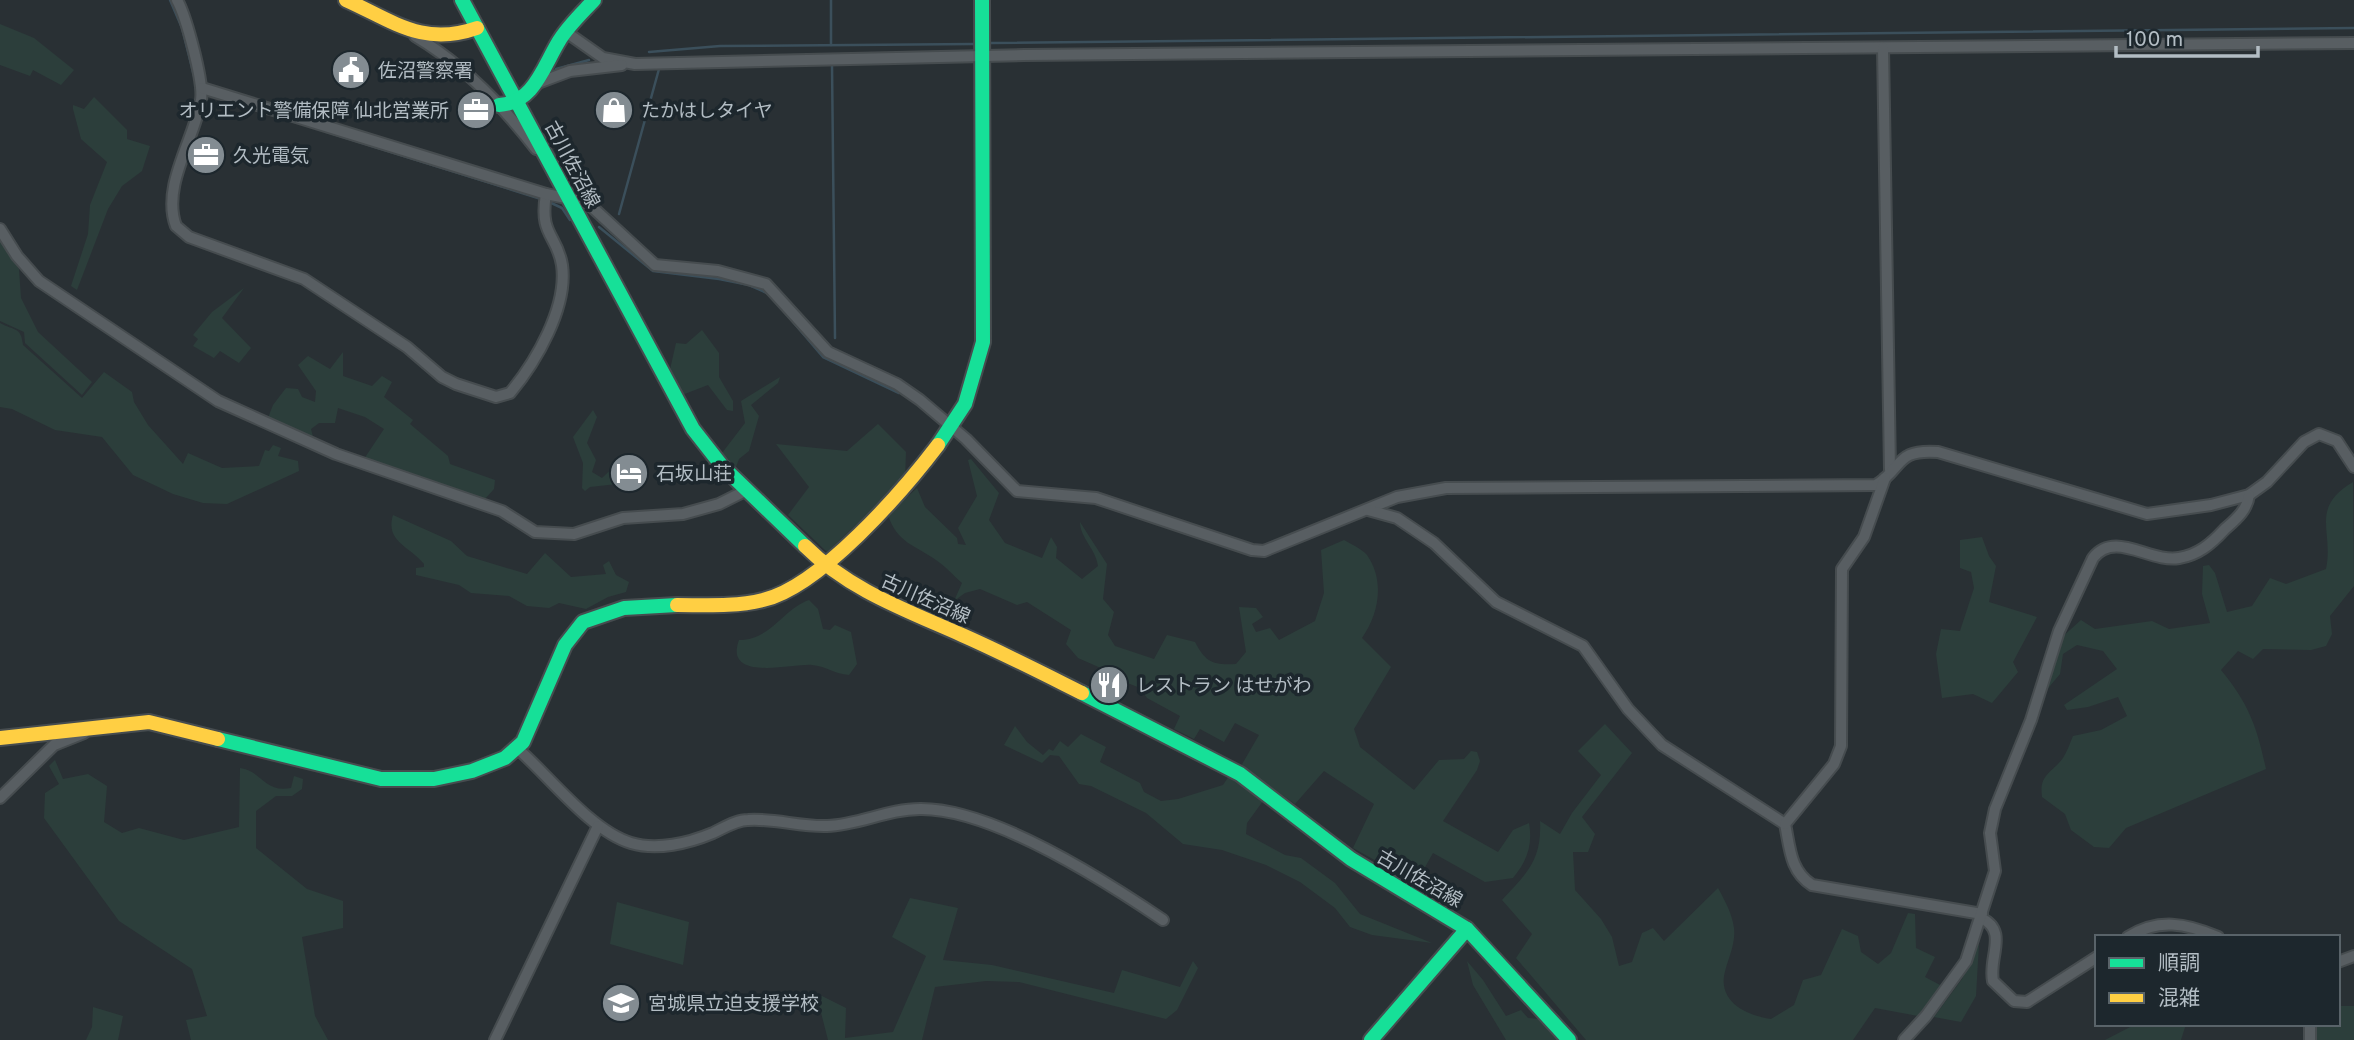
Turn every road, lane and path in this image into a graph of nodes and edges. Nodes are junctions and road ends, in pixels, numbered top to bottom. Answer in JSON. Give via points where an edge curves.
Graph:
{"nodes":[{"id":1,"x":177,"y":0,"type":"edge"},
{"id":2,"x":346,"y":0,"type":"edge"},
{"id":3,"x":462,"y":0,"type":"edge"},
{"id":4,"x":594,"y":0,"type":"edge"},
{"id":5,"x":982,"y":0,"type":"edge"},
{"id":6,"x":386,"y":19,"type":"junction"},
{"id":7,"x":477,"y":27,"type":"junction"},
{"id":8,"x":566,"y":32,"type":"junction"},
{"id":9,"x":2354,"y":43,"type":"edge"},
{"id":10,"x":1884,"y":48,"type":"junction"},
{"id":11,"x":983,"y":57,"type":"junction"},
{"id":12,"x":635,"y":64,"type":"junction"},
{"id":13,"x":538,"y":83,"type":"junction"},
{"id":14,"x":202,"y":93,"type":"junction"},
{"id":15,"x":516,"y":100,"type":"junction"},
{"id":16,"x":499,"y":105,"type":"junction"},
{"id":17,"x":566,"y":191,"type":"junction"},
{"id":18,"x":546,"y":194,"type":"junction"},
{"id":19,"x":0,"y":229,"type":"edge"},
{"id":20,"x":952,"y":427,"type":"junction"},
{"id":21,"x":2354,"y":467,"type":"edge"},
{"id":22,"x":1887,"y":474,"type":"junction"},
{"id":23,"x":747,"y":490,"type":"junction"},
{"id":24,"x":2249,"y":495,"type":"junction"},
{"id":25,"x":1368,"y":510,"type":"junction"},
{"id":26,"x":824,"y":565,"type":"junction"},
{"id":27,"x":120,"y":723,"type":"junction"},
{"id":28,"x":0,"y":737,"type":"edge"},
{"id":29,"x":518,"y":749,"type":"junction"},
{"id":30,"x":0,"y":798,"type":"edge"},
{"id":31,"x":1785,"y":824,"type":"junction"},
{"id":32,"x":598,"y":826,"type":"junction"},
{"id":33,"x":1981,"y":916,"type":"junction"},
{"id":34,"x":1163,"y":920,"type":"dead end"},
{"id":35,"x":1467,"y":929,"type":"junction"},
{"id":36,"x":2131,"y":935,"type":"edge"},
{"id":37,"x":2213,"y":935,"type":"edge"},
{"id":38,"x":2095,"y":958,"type":"edge"},
{"id":39,"x":495,"y":1040,"type":"edge"},
{"id":40,"x":1371,"y":1040,"type":"edge"},
{"id":41,"x":1569,"y":1040,"type":"edge"},
{"id":42,"x":1904,"y":1040,"type":"edge"}],
"edges":[{"from":1,"to":14,"type":"street"},
{"from":2,"to":6,"type":"street"},
{"from":3,"to":7,"type":"street","name":"古川佐沼線"},
{"from":4,"to":8,"type":"street"},
{"from":5,"to":11,"type":"street"},
{"from":6,"to":7,"type":"street","via":[[435,39]]},
{"from":6,"to":16,"type":"street","via":[[427,43]]},
{"from":7,"to":15,"type":"street","name":"古川佐沼線"},
{"from":8,"to":12,"type":"street","via":[[603,58]]},
{"from":8,"to":13,"type":"street"},
{"from":9,"to":10,"type":"street"},
{"from":10,"to":11,"type":"street"},
{"from":10,"to":22,"type":"street"},
{"from":11,"to":12,"type":"street"},
{"from":11,"to":20,"type":"street","via":[[984,342],[974,381]]},
{"from":12,"to":13,"type":"street","via":[[570,71]]},
{"from":13,"to":15,"type":"street"},
{"from":14,"to":18,"type":"street"},
{"from":14,"to":18,"type":"street","via":[[182,153],[174,205],[176,226],[189,237],[304,279],[407,347],[442,377],[485,396],[510,393],[558,312],[562,266],[544,225]]},
{"from":15,"to":16,"type":"street"},
{"from":15,"to":17,"type":"street","name":"古川佐沼線"},
{"from":16,"to":17,"type":"street"},
{"from":17,"to":18,"type":"street"},
{"from":17,"to":20,"type":"street","via":[[592,207],[655,265],[718,271],[766,284],[828,352],[897,384]]},
{"from":17,"to":23,"type":"street","name":"古川佐沼線","via":[[678,406],[707,449]]},
{"from":19,"to":23,"type":"street","via":[[39,281],[218,401],[336,454],[502,511],[535,532],[574,534],[623,518],[683,514]]},
{"from":20,"to":25,"type":"street","via":[[1017,491],[1096,498],[1252,550],[1264,551]]},
{"from":20,"to":26,"type":"street","via":[[909,483]]},
{"from":21,"to":24,"type":"street","via":[[2337,441],[2311,436]]},
{"from":22,"to":24,"type":"street","via":[[1916,452],[1938,452],[2147,514]]},
{"from":22,"to":25,"type":"street","via":[[1876,485],[1446,488],[1415,491]]},
{"from":22,"to":31,"type":"street","via":[[1864,537],[1842,569],[1841,746],[1834,764]]},
{"from":23,"to":26,"type":"street","name":"古川佐沼線"},
{"from":24,"to":33,"type":"street","via":[[2244,511],[2196,553],[2167,559],[2114,545],[2093,558],[2055,641],[2031,720],[1995,809],[1990,833],[1995,871]]},
{"from":25,"to":31,"type":"street","via":[[1397,518],[1434,543],[1496,602],[1583,646],[1628,709],[1662,745]]},
{"from":26,"to":29,"type":"street","via":[[804,583],[766,600],[710,607],[628,608],[580,624],[564,647],[530,733]]},
{"from":26,"to":35,"type":"street","name":"古川佐沼線","via":[[869,594],[1013,658],[1240,775],[1351,859]]},
{"from":27,"to":28,"type":"street"},
{"from":27,"to":29,"type":"street","via":[[182,727],[407,782],[486,765]]},
{"from":27,"to":30,"type":"street","via":[[54,745]]},
{"from":29,"to":32,"type":"street"},
{"from":31,"to":33,"type":"street","via":[[1794,866],[1812,885]]},
{"from":32,"to":34,"type":"street","via":[[630,843],[659,846],[694,840],[744,820],[818,827],[906,810],[941,811],[989,824],[1021,839]]},
{"from":32,"to":39,"type":"street"},
{"from":33,"to":38,"type":"street","via":[[1997,935],[1993,981],[2014,1001],[2027,1002]]},
{"from":33,"to":42,"type":"street","via":[[1966,961]]},
{"from":35,"to":40,"type":"street"},
{"from":35,"to":41,"type":"street","name":"古川佐沼線"},
{"from":36,"to":37,"type":"street","via":[[2164,923]]}]}
